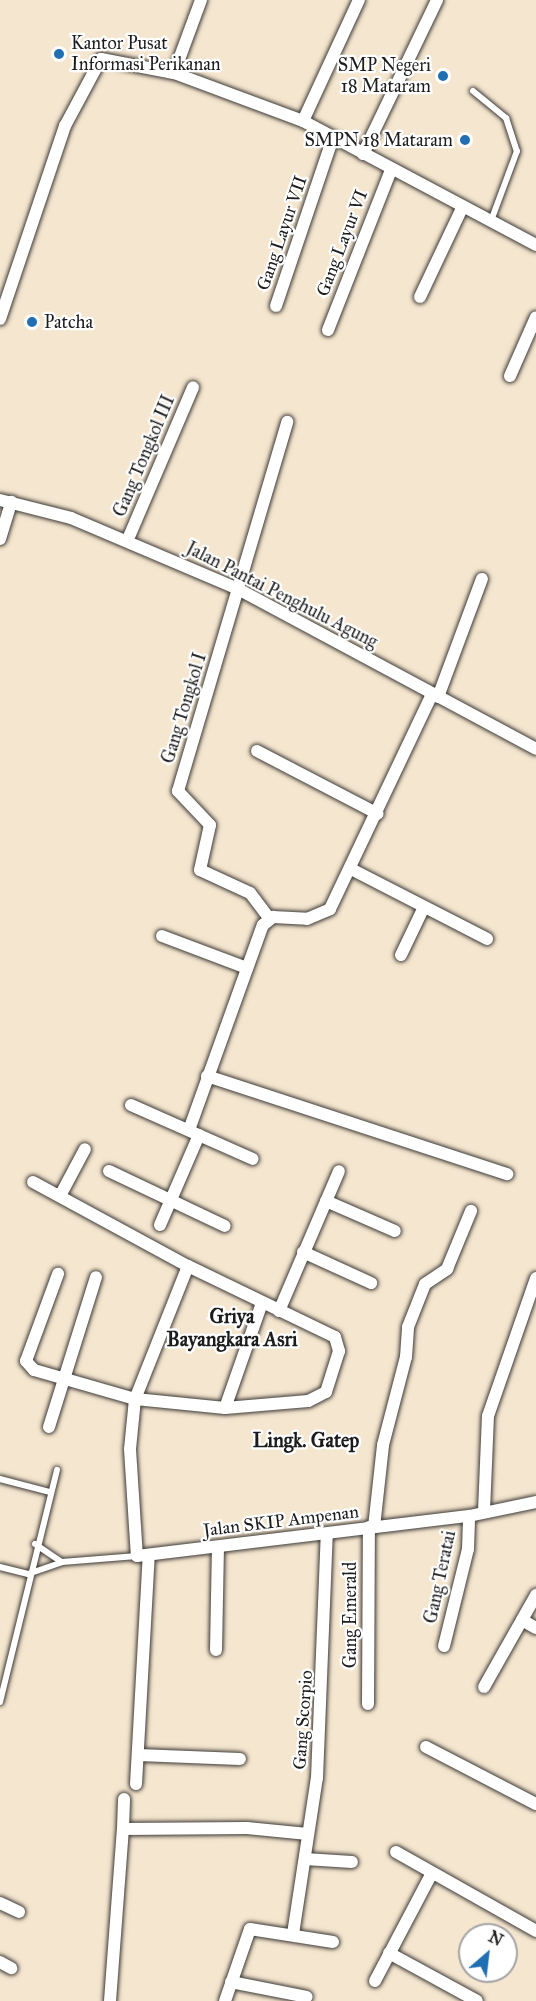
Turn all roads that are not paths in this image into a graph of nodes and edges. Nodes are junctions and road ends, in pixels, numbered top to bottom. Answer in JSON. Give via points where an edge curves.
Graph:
{"nodes":[{"id":1,"x":201,"y":0,"type":"edge"},
{"id":2,"x":359,"y":0,"type":"edge"},
{"id":3,"x":437,"y":0,"type":"edge"},
{"id":4,"x":174,"y":73,"type":"junction"},
{"id":5,"x":473,"y":91,"type":"dead end"},
{"id":6,"x":303,"y":121,"type":"junction"},
{"id":7,"x":333,"y":138,"type":"junction"},
{"id":8,"x":363,"y":154,"type":"junction"},
{"id":9,"x":391,"y":170,"type":"junction"},
{"id":10,"x":462,"y":208,"type":"junction"},
{"id":11,"x":490,"y":223,"type":"junction"},
{"id":12,"x":536,"y":245,"type":"edge"},
{"id":13,"x":420,"y":297,"type":"dead end"},
{"id":14,"x":276,"y":306,"type":"dead end"},
{"id":15,"x":536,"y":317,"type":"edge"},
{"id":16,"x":0,"y":319,"type":"edge"},
{"id":17,"x":328,"y":330,"type":"dead end"},
{"id":18,"x":510,"y":376,"type":"dead end"},
{"id":19,"x":193,"y":387,"type":"dead end"},
{"id":20,"x":287,"y":422,"type":"dead end"},
{"id":21,"x":5,"y":501,"type":"edge"},
{"id":22,"x":0,"y":539,"type":"edge"},
{"id":23,"x":128,"y":539,"type":"junction"},
{"id":24,"x":482,"y":579,"type":"dead end"},
{"id":25,"x":238,"y":589,"type":"junction"},
{"id":26,"x":435,"y":695,"type":"junction"},
{"id":27,"x":536,"y":749,"type":"edge"},
{"id":28,"x":257,"y":751,"type":"dead end"},
{"id":29,"x":378,"y":814,"type":"junction"},
{"id":30,"x":351,"y":869,"type":"junction"},
{"id":31,"x":423,"y":909,"type":"junction"},
{"id":32,"x":269,"y":918,"type":"junction"},
{"id":33,"x":162,"y":936,"type":"dead end"},
{"id":34,"x":487,"y":939,"type":"dead end"},
{"id":35,"x":401,"y":955,"type":"dead end"},
{"id":36,"x":247,"y":968,"type":"junction"},
{"id":37,"x":207,"y":1077,"type":"junction"},
{"id":38,"x":131,"y":1105,"type":"dead end"},
{"id":39,"x":194,"y":1132,"type":"junction"},
{"id":40,"x":85,"y":1149,"type":"dead end"},
{"id":41,"x":253,"y":1160,"type":"dead end"},
{"id":42,"x":109,"y":1171,"type":"dead end"},
{"id":43,"x":339,"y":1171,"type":"dead end"},
{"id":44,"x":507,"y":1174,"type":"dead end"},
{"id":45,"x":33,"y":1182,"type":"dead end"},
{"id":46,"x":60,"y":1196,"type":"junction"},
{"id":47,"x":171,"y":1199,"type":"junction"},
{"id":48,"x":326,"y":1201,"type":"junction"},
{"id":49,"x":471,"y":1211,"type":"dead end"},
{"id":50,"x":160,"y":1225,"type":"dead end"},
{"id":51,"x":225,"y":1226,"type":"dead end"},
{"id":52,"x":395,"y":1231,"type":"dead end"},
{"id":53,"x":303,"y":1252,"type":"junction"},
{"id":54,"x":188,"y":1266,"type":"junction"},
{"id":55,"x":58,"y":1274,"type":"dead end"},
{"id":56,"x":96,"y":1277,"type":"dead end"},
{"id":57,"x":536,"y":1278,"type":"edge"},
{"id":58,"x":370,"y":1283,"type":"dead end"},
{"id":59,"x":262,"y":1303,"type":"junction"},
{"id":60,"x":279,"y":1311,"type":"junction"},
{"id":61,"x":65,"y":1381,"type":"junction"},
{"id":62,"x":135,"y":1399,"type":"junction"},
{"id":63,"x":225,"y":1408,"type":"junction"},
{"id":64,"x":49,"y":1427,"type":"dead end"},
{"id":65,"x":57,"y":1470,"type":"dead end"},
{"id":66,"x":0,"y":1479,"type":"edge"},
{"id":67,"x":50,"y":1492,"type":"junction"},
{"id":68,"x":536,"y":1502,"type":"edge"},
{"id":69,"x":484,"y":1511,"type":"junction"},
{"id":70,"x":469,"y":1516,"type":"junction"},
{"id":71,"x":371,"y":1527,"type":"junction"},
{"id":72,"x":327,"y":1534,"type":"junction"},
{"id":73,"x":36,"y":1544,"type":"junction"},
{"id":74,"x":219,"y":1547,"type":"junction"},
{"id":75,"x":143,"y":1556,"type":"junction"},
{"id":76,"x":62,"y":1562,"type":"junction"},
{"id":77,"x":0,"y":1567,"type":"edge"},
{"id":78,"x":28,"y":1574,"type":"junction"},
{"id":79,"x":536,"y":1595,"type":"edge"},
{"id":80,"x":522,"y":1620,"type":"junction"},
{"id":81,"x":536,"y":1628,"type":"edge"},
{"id":82,"x":444,"y":1646,"type":"dead end"},
{"id":83,"x":216,"y":1650,"type":"dead end"},
{"id":84,"x":484,"y":1687,"type":"dead end"},
{"id":85,"x":0,"y":1702,"type":"edge"},
{"id":86,"x":368,"y":1704,"type":"dead end"},
{"id":87,"x":426,"y":1747,"type":"dead end"},
{"id":88,"x":138,"y":1755,"type":"junction"},
{"id":89,"x":240,"y":1759,"type":"dead end"},
{"id":90,"x":136,"y":1784,"type":"dead end"},
{"id":91,"x":124,"y":1798,"type":"dead end"},
{"id":92,"x":536,"y":1804,"type":"edge"},
{"id":93,"x":123,"y":1829,"type":"junction"},
{"id":94,"x":308,"y":1834,"type":"junction"},
{"id":95,"x":396,"y":1852,"type":"dead end"},
{"id":96,"x":305,"y":1859,"type":"junction"},
{"id":97,"x":352,"y":1862,"type":"dead end"},
{"id":98,"x":432,"y":1874,"type":"junction"},
{"id":99,"x":0,"y":1903,"type":"edge"},
{"id":100,"x":19,"y":1912,"type":"dead end"},
{"id":101,"x":536,"y":1931,"type":"edge"},
{"id":102,"x":293,"y":1934,"type":"junction"},
{"id":103,"x":333,"y":1941,"type":"dead end"},
{"id":104,"x":389,"y":1953,"type":"junction"},
{"id":105,"x":375,"y":1981,"type":"dead end"},
{"id":106,"x":231,"y":1982,"type":"junction"},
{"id":107,"x":307,"y":1996,"type":"dead end"},
{"id":108,"x":110,"y":2001,"type":"edge"},
{"id":109,"x":225,"y":2001,"type":"edge"},
{"id":110,"x":477,"y":2001,"type":"edge"}],
"edges":[{"from":1,"to":4,"type":"street"},
{"from":2,"to":6,"type":"street"},
{"from":3,"to":8,"type":"street"},
{"from":4,"to":6,"type":"street"},
{"from":4,"to":16,"type":"street","via":[[101,59],[65,126]]},
{"from":5,"to":11,"type":"lane","via":[[506,118],[517,151]]},
{"from":6,"to":7,"type":"street"},
{"from":7,"to":8,"type":"street"},
{"from":7,"to":14,"type":"street","name":"Gang Layur VII"},
{"from":8,"to":9,"type":"street"},
{"from":9,"to":10,"type":"street"},
{"from":9,"to":17,"type":"street","name":"Gang Layur VI"},
{"from":10,"to":11,"type":"street"},
{"from":10,"to":13,"type":"street"},
{"from":11,"to":12,"type":"street"},
{"from":15,"to":18,"type":"street"},
{"from":19,"to":23,"type":"street","name":"Gang Tongkol III"},
{"from":20,"to":25,"type":"street"},
{"from":21,"to":22,"type":"street"},
{"from":21,"to":23,"type":"street","name":"Jalan Pantai Penghulu Agung"},
{"from":23,"to":25,"type":"street","name":"Jalan Pantai Penghulu Agung"},
{"from":24,"to":26,"type":"street"},
{"from":25,"to":26,"type":"street","name":"Jalan Pantai Penghulu Agung"},
{"from":25,"to":32,"type":"street","name":"Gang Tongkol I","via":[[178,791],[210,825],[200,870],[250,893]]},
{"from":26,"to":27,"type":"street","name":"Jalan Pantai Penghulu Agung"},
{"from":26,"to":29,"type":"street"},
{"from":28,"to":29,"type":"street"},
{"from":29,"to":30,"type":"street"},
{"from":30,"to":31,"type":"street"},
{"from":30,"to":32,"type":"street","via":[[325,914]]},
{"from":31,"to":34,"type":"street"},
{"from":31,"to":35,"type":"street"},
{"from":32,"to":36,"type":"street"},
{"from":33,"to":36,"type":"street"},
{"from":36,"to":37,"type":"street"},
{"from":37,"to":39,"type":"street"},
{"from":37,"to":44,"type":"street"},
{"from":38,"to":39,"type":"street"},
{"from":39,"to":41,"type":"street"},
{"from":39,"to":47,"type":"street"},
{"from":40,"to":46,"type":"street"},
{"from":42,"to":47,"type":"street"},
{"from":43,"to":48,"type":"street"},
{"from":45,"to":46,"type":"street"},
{"from":46,"to":54,"type":"street"},
{"from":47,"to":50,"type":"street"},
{"from":47,"to":51,"type":"street"},
{"from":48,"to":52,"type":"street"},
{"from":48,"to":53,"type":"street"},
{"from":49,"to":71,"type":"street","name":"Gang Emerald","via":[[447,1269],[425,1284],[408,1327],[406,1357],[383,1445]]},
{"from":53,"to":58,"type":"street"},
{"from":53,"to":60,"type":"street"},
{"from":54,"to":59,"type":"street"},
{"from":54,"to":62,"type":"street"},
{"from":55,"to":61,"type":"street","via":[[26,1361],[34,1370]]},
{"from":56,"to":61,"type":"street"},
{"from":57,"to":69,"type":"street","via":[[488,1416]]},
{"from":59,"to":60,"type":"street"},
{"from":59,"to":63,"type":"street"},
{"from":60,"to":63,"type":"street","via":[[338,1342],[326,1392],[308,1401]]},
{"from":61,"to":62,"type":"street"},
{"from":61,"to":64,"type":"street"},
{"from":62,"to":63,"type":"street"},
{"from":62,"to":75,"type":"street","via":[[130,1449]]},
{"from":65,"to":67,"type":"lane"},
{"from":66,"to":67,"type":"lane"},
{"from":67,"to":73,"type":"lane"},
{"from":68,"to":69,"type":"street","name":"Jalan SKIP Ampenan"},
{"from":69,"to":70,"type":"street","name":"Jalan SKIP Ampenan"},
{"from":70,"to":71,"type":"street","name":"Jalan SKIP Ampenan"},
{"from":70,"to":82,"type":"street","name":"Gang Teratai","via":[[468,1549]]},
{"from":71,"to":72,"type":"street","name":"Jalan SKIP Ampenan"},
{"from":71,"to":86,"type":"street","name":"Gang Emerald"},
{"from":72,"to":74,"type":"street","name":"Jalan SKIP Ampenan"},
{"from":72,"to":94,"type":"street","name":"Gang Scorpio","via":[[324,1695]]},
{"from":73,"to":76,"type":"lane"},
{"from":73,"to":78,"type":"lane"},
{"from":74,"to":75,"type":"street","name":"Jalan SKIP Ampenan"},
{"from":74,"to":83,"type":"street"},
{"from":75,"to":76,"type":"lane","name":"Jalan SKIP Ampenan"},
{"from":75,"to":88,"type":"street"},
{"from":76,"to":78,"type":"lane","name":"Jalan SKIP Ampenan"},
{"from":77,"to":78,"type":"lane"},
{"from":78,"to":85,"type":"lane"},
{"from":79,"to":80,"type":"street"},
{"from":80,"to":81,"type":"street"},
{"from":80,"to":84,"type":"street"},
{"from":87,"to":92,"type":"street"},
{"from":88,"to":89,"type":"street"},
{"from":88,"to":90,"type":"street"},
{"from":91,"to":93,"type":"street"},
{"from":93,"to":94,"type":"street","via":[[247,1828]]},
{"from":93,"to":108,"type":"street"},
{"from":94,"to":96,"type":"street","name":"Gang Scorpio"},
{"from":95,"to":98,"type":"street"},
{"from":96,"to":97,"type":"street"},
{"from":96,"to":102,"type":"street","name":"Gang Scorpio"},
{"from":98,"to":101,"type":"street"},
{"from":98,"to":104,"type":"street"},
{"from":99,"to":100,"type":"street"},
{"from":102,"to":103,"type":"street"},
{"from":102,"to":106,"type":"street","via":[[250,1929]]},
{"from":104,"to":105,"type":"street"},
{"from":104,"to":110,"type":"street"},
{"from":106,"to":107,"type":"street"},
{"from":106,"to":109,"type":"street"}]}
